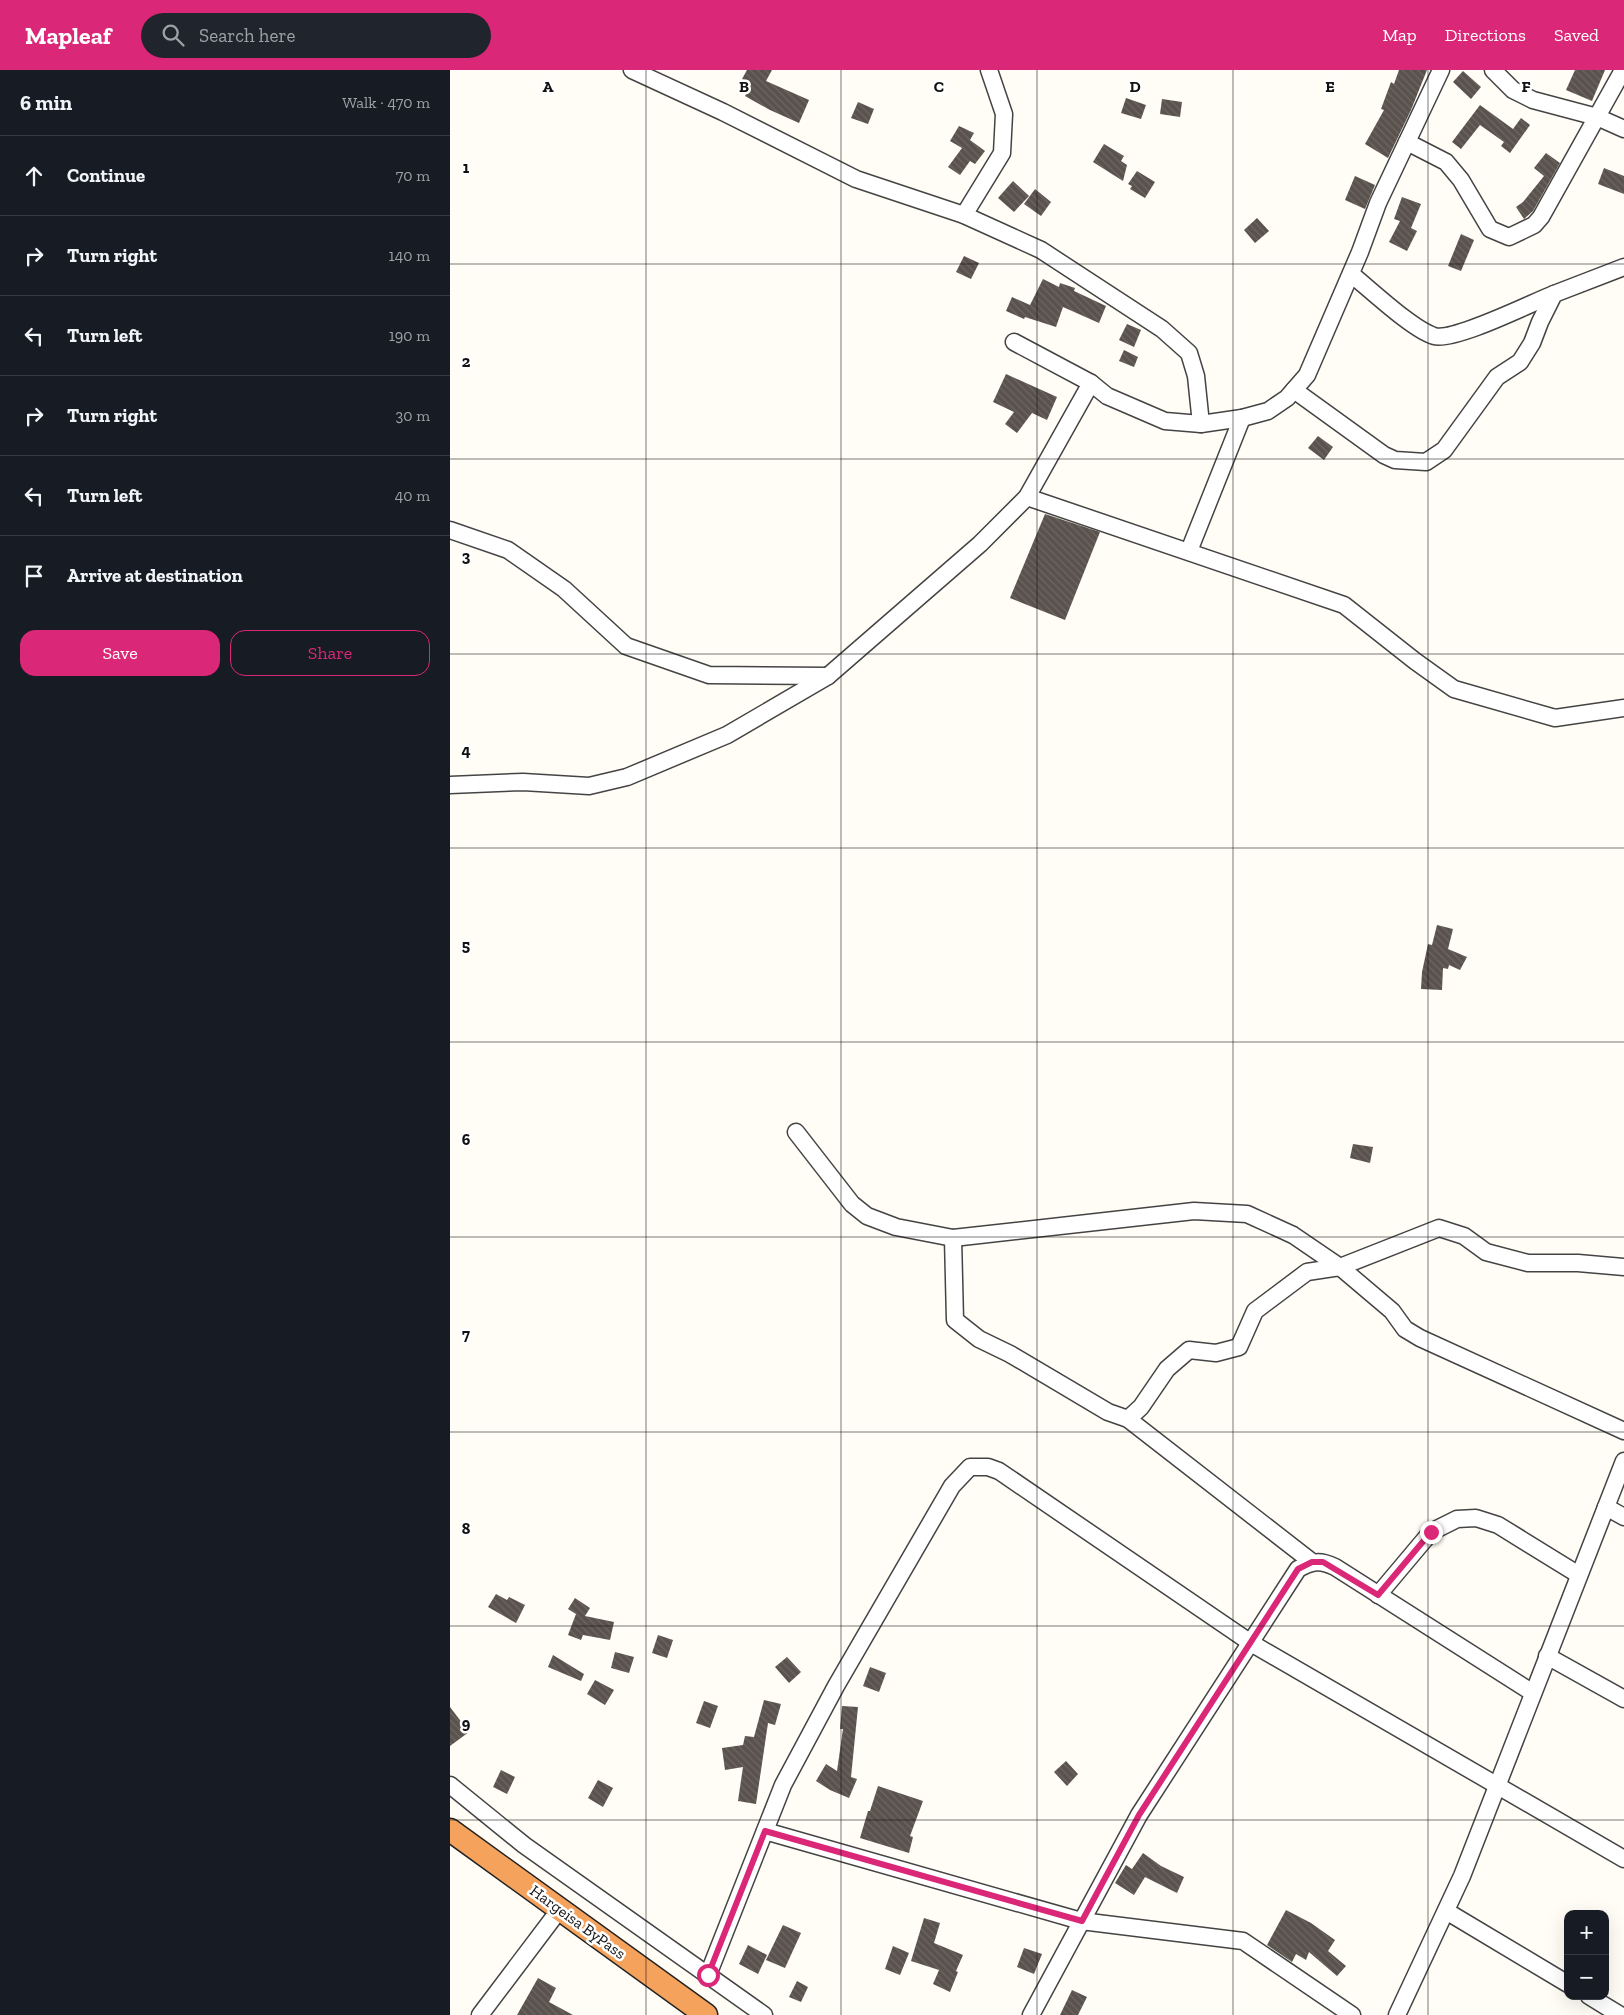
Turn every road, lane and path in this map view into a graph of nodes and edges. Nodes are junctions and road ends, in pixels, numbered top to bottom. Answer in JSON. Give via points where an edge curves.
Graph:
{"nodes":[{"id":1,"x":632,"y":70,"type":"edge"},
{"id":2,"x":989,"y":70,"type":"edge"},
{"id":3,"x":1440,"y":70,"type":"edge"},
{"id":4,"x":1493,"y":70,"type":"edge"},
{"id":5,"x":1623,"y":70,"type":"edge"},
{"id":6,"x":1597,"y":118,"type":"junction"},
{"id":7,"x":1624,"y":129,"type":"edge"},
{"id":8,"x":1407,"y":142,"type":"junction"},
{"id":9,"x":964,"y":215,"type":"junction"},
{"id":10,"x":1624,"y":267,"type":"edge"},
{"id":11,"x":1350,"y":274,"type":"junction"},
{"id":12,"x":1554,"y":294,"type":"junction"},
{"id":13,"x":1014,"y":342,"type":"dead end"},
{"id":14,"x":1091,"y":383,"type":"junction"},
{"id":15,"x":1294,"y":390,"type":"junction"},
{"id":16,"x":1242,"y":418,"type":"junction"},
{"id":17,"x":1201,"y":424,"type":"junction"},
{"id":18,"x":1027,"y":497,"type":"junction"},
{"id":19,"x":450,"y":530,"type":"edge"},
{"id":20,"x":1189,"y":551,"type":"junction"},
{"id":21,"x":828,"y":676,"type":"junction"},
{"id":22,"x":1624,"y":708,"type":"edge"},
{"id":23,"x":450,"y":785,"type":"edge"},
{"id":24,"x":796,"y":1132,"type":"dead end"},
{"id":25,"x":953,"y":1238,"type":"junction"},
{"id":26,"x":1340,"y":1267,"type":"junction"},
{"id":27,"x":1624,"y":1267,"type":"edge"},
{"id":28,"x":1128,"y":1419,"type":"junction"},
{"id":29,"x":1624,"y":1431,"type":"edge"},
{"id":30,"x":1624,"y":1461,"type":"edge"},
{"id":31,"x":1606,"y":1507,"type":"junction"},
{"id":32,"x":1624,"y":1517,"type":"edge"},
{"id":33,"x":1312,"y":1562,"type":"junction"},
{"id":34,"x":1579,"y":1575,"type":"junction"},
{"id":35,"x":1378,"y":1595,"type":"junction"},
{"id":36,"x":1250,"y":1643,"type":"junction"},
{"id":37,"x":1548,"y":1656,"type":"junction"},
{"id":38,"x":1533,"y":1693,"type":"junction"},
{"id":39,"x":1624,"y":1699,"type":"edge"},
{"id":40,"x":450,"y":1785,"type":"edge"},
{"id":41,"x":1497,"y":1786,"type":"junction"},
{"id":42,"x":450,"y":1830,"type":"edge"},
{"id":43,"x":765,"y":1831,"type":"junction"},
{"id":44,"x":1624,"y":1859,"type":"edge"},
{"id":45,"x":560,"y":1910,"type":"junction"},
{"id":46,"x":1446,"y":1911,"type":"junction"},
{"id":47,"x":1082,"y":1921,"type":"junction"},
{"id":48,"x":708,"y":1975,"type":"junction"},
{"id":49,"x":1564,"y":1982,"type":"edge"},
{"id":50,"x":1596,"y":2000,"type":"edge"},
{"id":51,"x":697,"y":2013,"type":"edge"},
{"id":52,"x":480,"y":2015,"type":"edge"},
{"id":53,"x":764,"y":2015,"type":"edge"},
{"id":54,"x":1031,"y":2015,"type":"edge"},
{"id":55,"x":1352,"y":2015,"type":"edge"},
{"id":56,"x":1398,"y":2015,"type":"edge"},
{"id":57,"x":1620,"y":2015,"type":"edge"}],
"edges":[{"from":1,"to":9,"type":"street","via":[[856,179]]},
{"from":2,"to":9,"type":"street","via":[[1004,114],[1002,153]]},
{"from":3,"to":8,"type":"street"},
{"from":4,"to":6,"type":"street","via":[[1513,90],[1532,100]]},
{"from":5,"to":6,"type":"street"},
{"from":6,"to":7,"type":"street"},
{"from":6,"to":8,"type":"street","via":[[1541,217],[1534,225],[1509,237],[1490,229],[1462,180],[1446,162]]},
{"from":8,"to":11,"type":"street"},
{"from":9,"to":17,"type":"street","via":[[1041,250],[1162,329],[1189,353],[1196,376]]},
{"from":10,"to":12,"type":"street"},
{"from":11,"to":12,"type":"street","via":[[1421,330],[1436,337],[1454,335]]},
{"from":11,"to":15,"type":"street","via":[[1307,375]]},
{"from":12,"to":15,"type":"street","via":[[1520,362],[1497,378],[1444,450],[1426,462],[1395,460],[1384,455]]},
{"from":13,"to":14,"type":"street"},
{"from":14,"to":17,"type":"street","via":[[1107,396],[1164,421]]},
{"from":14,"to":18,"type":"street"},
{"from":15,"to":16,"type":"street","via":[[1268,411]]},
{"from":16,"to":17,"type":"street"},
{"from":16,"to":20,"type":"street"},
{"from":18,"to":20,"type":"street"},
{"from":18,"to":21,"type":"street","via":[[980,544]]},
{"from":19,"to":21,"type":"street","via":[[508,550],[564,589],[626,646],[709,675]]},
{"from":20,"to":22,"type":"street","via":[[1344,605],[1454,689],[1555,718]]},
{"from":21,"to":23,"type":"street","via":[[727,735],[627,777],[589,786],[523,782]]},
{"from":24,"to":25,"type":"street","via":[[852,1204],[867,1216],[896,1227]]},
{"from":25,"to":26,"type":"street","via":[[1194,1211],[1247,1214],[1293,1235]]},
{"from":25,"to":28,"type":"street","via":[[955,1320],[979,1339],[1108,1412]]},
{"from":26,"to":27,"type":"street","via":[[1439,1228],[1464,1236],[1486,1252],[1528,1263],[1578,1262]]},
{"from":26,"to":28,"type":"street","via":[[1307,1272],[1256,1311],[1239,1347],[1216,1353],[1189,1350],[1166,1369],[1141,1407]]},
{"from":26,"to":29,"type":"street","via":[[1392,1311],[1405,1329],[1420,1338]]},
{"from":28,"to":33,"type":"street"},
{"from":30,"to":31,"type":"street"},
{"from":31,"to":32,"type":"street"},
{"from":31,"to":34,"type":"street"},
{"from":33,"to":35,"type":"street","via":[[1335,1567]]},
{"from":33,"to":36,"type":"street","via":[[1298,1569]]},
{"from":34,"to":35,"type":"street","via":[[1498,1525],[1476,1518],[1457,1519],[1431,1532]]},
{"from":34,"to":37,"type":"street"},
{"from":35,"to":38,"type":"street"},
{"from":36,"to":41,"type":"street"},
{"from":36,"to":43,"type":"street","via":[[999,1471],[970,1467],[952,1486],[836,1686],[783,1785]]},
{"from":36,"to":47,"type":"street","via":[[1139,1815]]},
{"from":37,"to":38,"type":"street"},
{"from":37,"to":39,"type":"street"},
{"from":38,"to":41,"type":"street"},
{"from":40,"to":48,"type":"street","via":[[524,1844]]},
{"from":41,"to":44,"type":"street"},
{"from":41,"to":46,"type":"street"},
{"from":42,"to":45,"type":"highway","name":"Hargeisa ByPass"},
{"from":43,"to":47,"type":"street"},
{"from":43,"to":48,"type":"street"},
{"from":45,"to":51,"type":"highway","name":"Hargeisa ByPass"},
{"from":45,"to":52,"type":"street"},
{"from":46,"to":49,"type":"street"},
{"from":46,"to":56,"type":"street"},
{"from":47,"to":54,"type":"street"},
{"from":47,"to":55,"type":"street","via":[[1243,1941]]},
{"from":48,"to":53,"type":"street"},
{"from":50,"to":57,"type":"street"}]}
